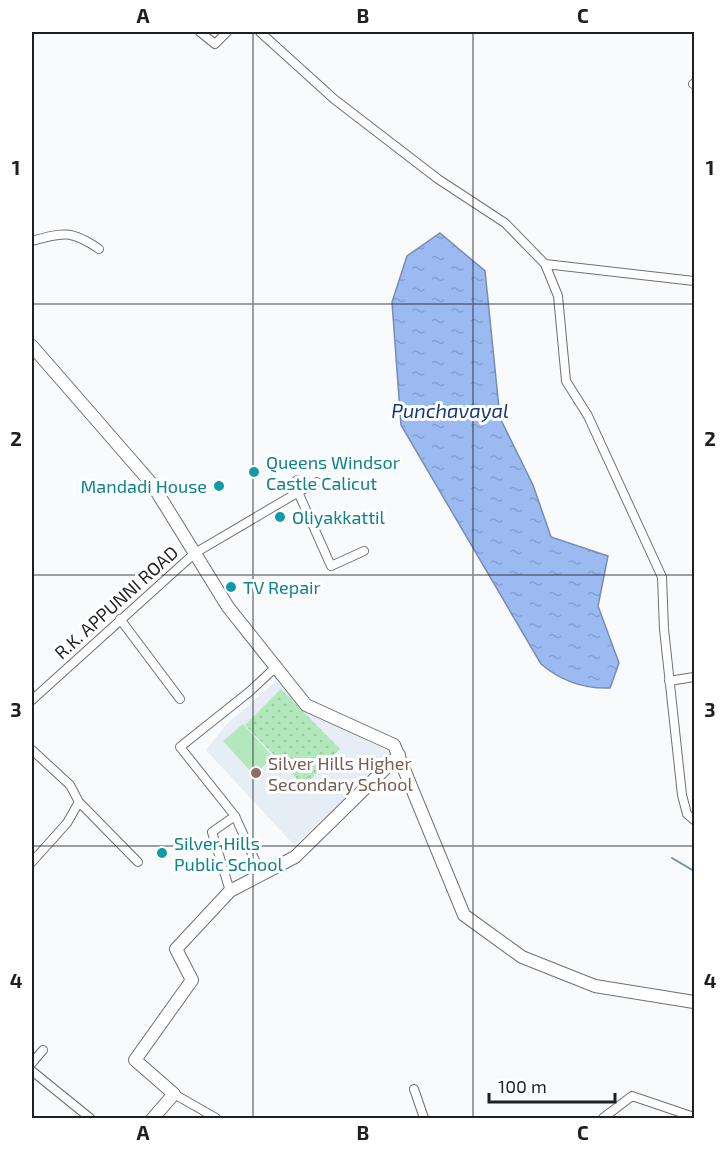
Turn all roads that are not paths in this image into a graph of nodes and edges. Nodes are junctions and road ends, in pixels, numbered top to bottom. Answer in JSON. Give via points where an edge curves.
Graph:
{"nodes":[{"id":1,"x":200,"y":32,"type":"edge"},
{"id":2,"x":227,"y":32,"type":"edge"},
{"id":3,"x":260,"y":32,"type":"edge"},
{"id":4,"x":32,"y":241,"type":"edge"},
{"id":5,"x":99,"y":249,"type":"dead end"},
{"id":6,"x":544,"y":264,"type":"junction"},
{"id":7,"x":694,"y":281,"type":"edge"},
{"id":8,"x":32,"y":346,"type":"edge"},
{"id":9,"x":297,"y":480,"type":"dead end"},
{"id":10,"x":317,"y":482,"type":"dead end"},
{"id":11,"x":300,"y":491,"type":"junction"},
{"id":12,"x":364,"y":551,"type":"dead end"},
{"id":13,"x":195,"y":553,"type":"junction"},
{"id":14,"x":120,"y":619,"type":"junction"},
{"id":15,"x":276,"y":667,"type":"junction"},
{"id":16,"x":694,"y":677,"type":"edge"},
{"id":17,"x":669,"y":681,"type":"junction"},
{"id":18,"x":180,"y":699,"type":"dead end"},
{"id":19,"x":32,"y":700,"type":"edge"},
{"id":20,"x":32,"y":750,"type":"edge"},
{"id":21,"x":399,"y":755,"type":"junction"},
{"id":22,"x":80,"y":801,"type":"junction"},
{"id":23,"x":235,"y":816,"type":"junction"},
{"id":24,"x":694,"y":820,"type":"edge"},
{"id":25,"x":32,"y":861,"type":"edge"},
{"id":26,"x":138,"y":862,"type":"dead end"},
{"id":27,"x":262,"y":876,"type":"junction"},
{"id":28,"x":230,"y":891,"type":"junction"},
{"id":29,"x":694,"y":1002,"type":"edge"},
{"id":30,"x":43,"y":1050,"type":"dead end"},
{"id":31,"x":32,"y":1063,"type":"edge"},
{"id":32,"x":32,"y":1071,"type":"edge"},
{"id":33,"x":414,"y":1089,"type":"dead end"},
{"id":34,"x":174,"y":1094,"type":"junction"},
{"id":35,"x":694,"y":1117,"type":"edge"},
{"id":36,"x":90,"y":1119,"type":"edge"},
{"id":37,"x":153,"y":1119,"type":"edge"},
{"id":38,"x":216,"y":1119,"type":"edge"},
{"id":39,"x":424,"y":1119,"type":"edge"},
{"id":40,"x":603,"y":1119,"type":"edge"}],
"edges":[{"from":1,"to":2,"type":"street","via":[[215,44]]},
{"from":3,"to":6,"type":"street","via":[[334,99],[438,179],[505,223]]},
{"from":4,"to":5,"type":"street","via":[[78,235]]},
{"from":6,"to":7,"type":"street"},
{"from":6,"to":17,"type":"street","via":[[558,296],[566,381],[588,416],[662,577]]},
{"from":8,"to":13,"type":"main road","via":[[152,484]]},
{"from":9,"to":11,"type":"street"},
{"from":10,"to":11,"type":"street","name":"R.K. APPUNNI ROAD"},
{"from":11,"to":12,"type":"street","via":[[331,566]]},
{"from":11,"to":13,"type":"street","name":"R.K. APPUNNI ROAD"},
{"from":13,"to":14,"type":"street","name":"R.K. APPUNNI ROAD"},
{"from":13,"to":15,"type":"main road","via":[[228,608]]},
{"from":14,"to":18,"type":"street"},
{"from":14,"to":19,"type":"street","name":"R.K. APPUNNI ROAD"},
{"from":15,"to":21,"type":"main road","via":[[306,705],[394,745]]},
{"from":15,"to":23,"type":"street","via":[[180,747]]},
{"from":16,"to":17,"type":"street"},
{"from":17,"to":24,"type":"street","via":[[682,795],[687,814]]},
{"from":20,"to":22,"type":"street","via":[[70,785]]},
{"from":21,"to":27,"type":"main road","via":[[295,857]]},
{"from":21,"to":29,"type":"main road","via":[[464,915],[522,957],[595,986]]},
{"from":22,"to":25,"type":"street","via":[[67,823]]},
{"from":22,"to":26,"type":"street"},
{"from":23,"to":27,"type":"street"},
{"from":23,"to":28,"type":"street","via":[[212,832]]},
{"from":27,"to":28,"type":"main road"},
{"from":28,"to":34,"type":"main road","via":[[176,949],[192,980],[135,1060]]},
{"from":30,"to":31,"type":"street"},
{"from":32,"to":36,"type":"street"},
{"from":33,"to":39,"type":"street"},
{"from":34,"to":37,"type":"main road"},
{"from":34,"to":38,"type":"street"},
{"from":35,"to":40,"type":"street","via":[[632,1096]]}]}
